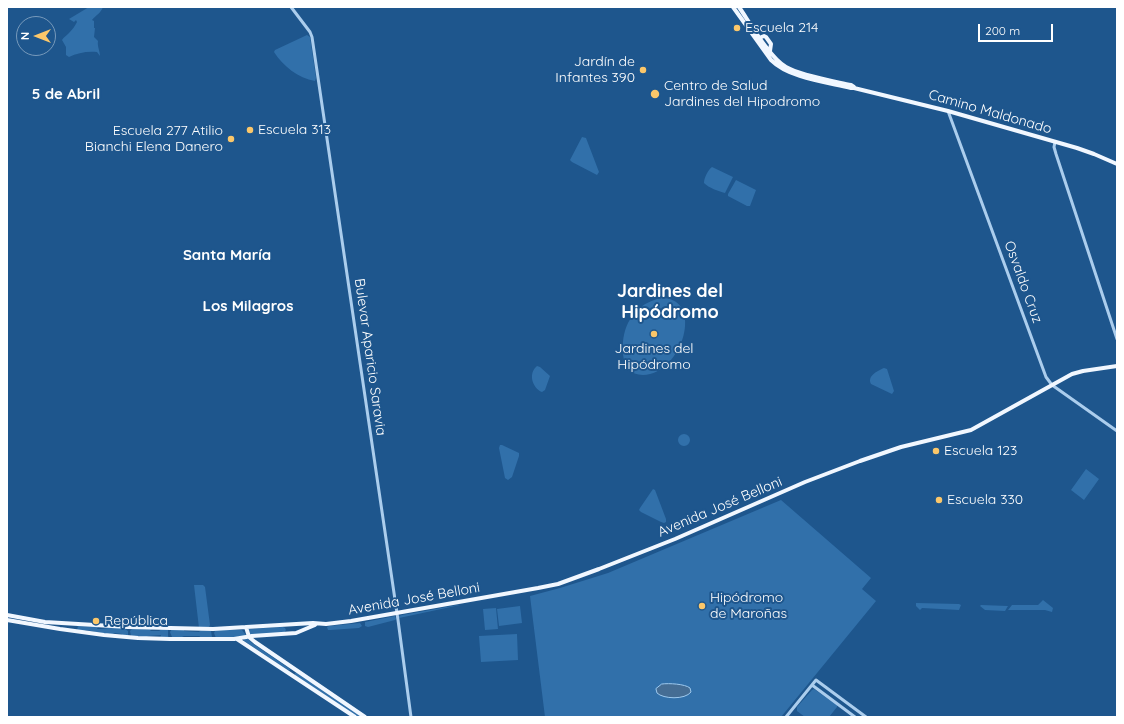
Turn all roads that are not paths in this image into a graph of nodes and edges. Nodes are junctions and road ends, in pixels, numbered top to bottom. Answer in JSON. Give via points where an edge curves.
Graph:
{"nodes":[{"id":1,"x":291,"y":7,"type":"edge"},
{"id":2,"x":733,"y":7,"type":"edge"},
{"id":3,"x":739,"y":7,"type":"edge"},
{"id":4,"x":758,"y":38,"type":"junction"},
{"id":5,"x":854,"y":88,"type":"junction"},
{"id":6,"x":948,"y":111,"type":"junction"},
{"id":7,"x":1055,"y":142,"type":"junction"},
{"id":8,"x":1117,"y":164,"type":"edge"},
{"id":9,"x":1117,"y":339,"type":"edge"},
{"id":10,"x":1117,"y":366,"type":"edge"},
{"id":11,"x":1052,"y":385,"type":"junction"},
{"id":12,"x":1117,"y":431,"type":"edge"},
{"id":13,"x":397,"y":613,"type":"junction"},
{"id":14,"x":7,"y":616,"type":"edge"},
{"id":15,"x":7,"y":620,"type":"edge"},
{"id":16,"x":318,"y":624,"type":"junction"},
{"id":17,"x":246,"y":627,"type":"junction"},
{"id":18,"x":249,"y":637,"type":"junction"},
{"id":19,"x":237,"y":639,"type":"junction"},
{"id":20,"x":812,"y":685,"type":"junction"},
{"id":21,"x":354,"y":717,"type":"edge"},
{"id":22,"x":365,"y":717,"type":"edge"},
{"id":23,"x":411,"y":717,"type":"edge"},
{"id":24,"x":786,"y":717,"type":"edge"},
{"id":25,"x":855,"y":717,"type":"edge"},
{"id":26,"x":866,"y":717,"type":"edge"}],
"edges":[{"from":1,"to":13,"type":"street","name":"Bulevar Aparicio Saravia","via":[[312,38]]},
{"from":2,"to":4,"type":"main road","name":"Camino Maldonado"},
{"from":3,"to":4,"type":"main road","name":"Camino Maldonado"},
{"from":4,"to":5,"type":"main road","name":"Camino Maldonado","via":[[771,60],[784,70],[799,76]]},
{"from":4,"to":5,"type":"main road","name":"Camino Maldonado","via":[[766,37],[771,44],[770,51],[781,64],[795,71],[851,85]]},
{"from":5,"to":6,"type":"main road","name":"Camino Maldonado"},
{"from":6,"to":7,"type":"main road","name":"Camino Maldonado"},
{"from":6,"to":11,"type":"street","name":"Osvaldo Cruz","via":[[1046,378]]},
{"from":7,"to":8,"type":"main road","name":"Camino Maldonado"},
{"from":7,"to":9,"type":"street","via":[[1058,161]]},
{"from":10,"to":11,"type":"main road","name":"Avenida José Belloni","via":[[1077,373]]},
{"from":11,"to":12,"type":"street","name":"Osvaldo Cruz"},
{"from":11,"to":13,"type":"main road","name":"Avenida José Belloni","via":[[971,430],[901,447],[854,463],[585,575],[558,584]]},
{"from":13,"to":16,"type":"main road","name":"Avenida José Belloni"},
{"from":13,"to":23,"type":"street","name":"Bulevar Aparicio Saravia"},
{"from":14,"to":17,"type":"main road","name":"Avenida José Belloni","via":[[86,625],[203,629]]},
{"from":15,"to":19,"type":"main road","name":"Avenida José Belloni","via":[[130,638]]},
{"from":16,"to":17,"type":"main road","name":"Avenida José Belloni"},
{"from":16,"to":18,"type":"main road","name":"Avenida José Belloni","via":[[296,633]]},
{"from":17,"to":18,"type":"main road"},
{"from":18,"to":19,"type":"main road","name":"Avenida José Belloni"},
{"from":18,"to":22,"type":"main road"},
{"from":19,"to":21,"type":"main road"},
{"from":20,"to":24,"type":"street"},
{"from":20,"to":25,"type":"street"},
{"from":20,"to":26,"type":"street","via":[[816,680]]}]}
